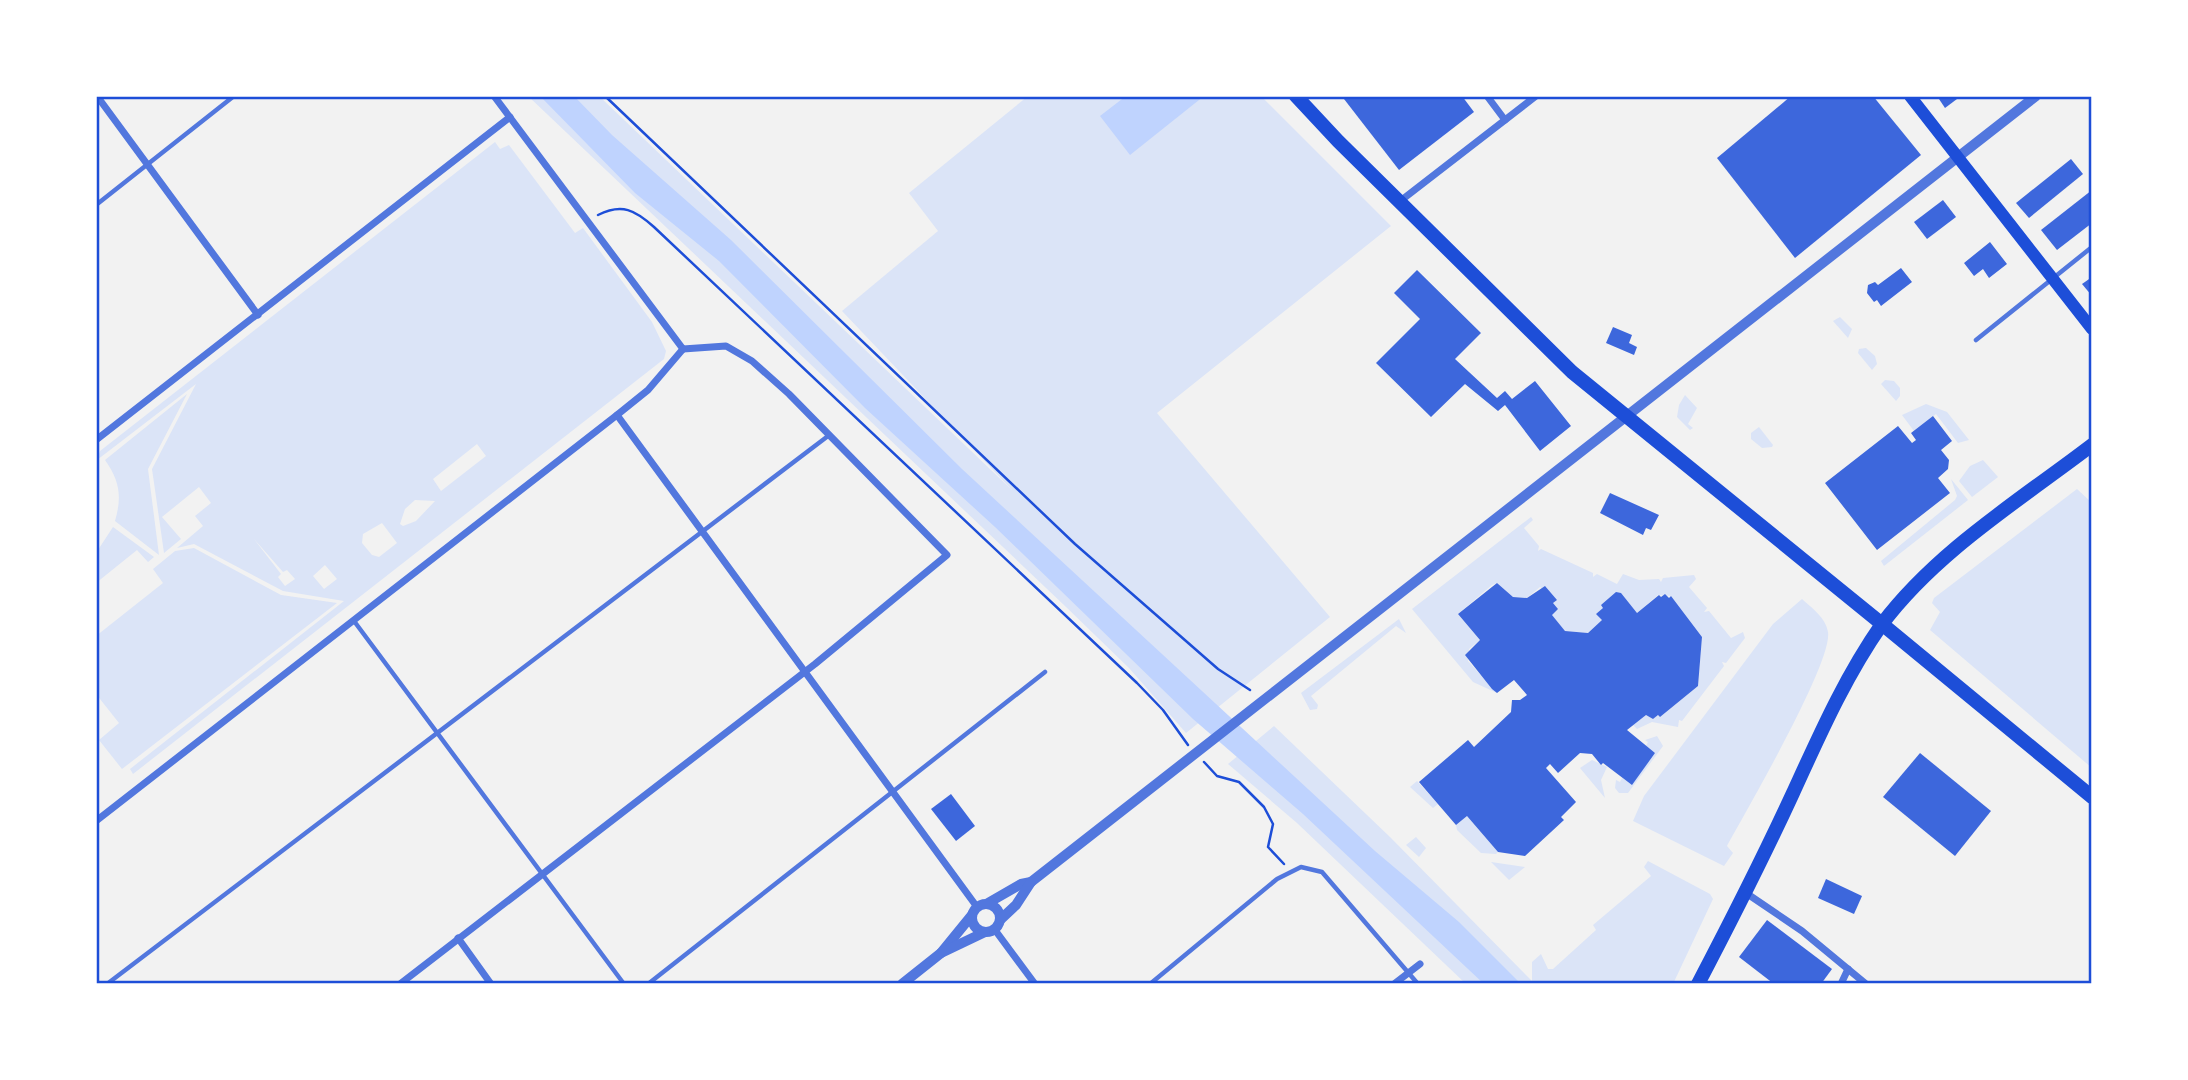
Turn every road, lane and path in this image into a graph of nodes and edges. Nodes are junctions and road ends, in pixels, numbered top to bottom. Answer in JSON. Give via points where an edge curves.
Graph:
{"nodes":[{"id":1,"x":97,"y":96,"type":"edge"},
{"id":2,"x":234,"y":96,"type":"edge"},
{"id":3,"x":494,"y":96,"type":"edge"},
{"id":4,"x":605,"y":96,"type":"edge"},
{"id":5,"x":1296,"y":96,"type":"edge"},
{"id":6,"x":1487,"y":96,"type":"edge"},
{"id":7,"x":1536,"y":96,"type":"edge"},
{"id":8,"x":1910,"y":96,"type":"edge"},
{"id":9,"x":2036,"y":96,"type":"edge"},
{"id":10,"x":510,"y":117,"type":"junction"},
{"id":11,"x":1505,"y":120,"type":"junction"},
{"id":12,"x":1958,"y":159,"type":"junction"},
{"id":13,"x":147,"y":165,"type":"junction"},
{"id":14,"x":1399,"y":202,"type":"junction"},
{"id":15,"x":96,"y":205,"type":"edge"},
{"id":16,"x":589,"y":221,"type":"junction"},
{"id":17,"x":2092,"y":247,"type":"edge"},
{"id":18,"x":2054,"y":278,"type":"junction"},
{"id":19,"x":258,"y":315,"type":"junction"},
{"id":20,"x":2092,"y":329,"type":"edge"},
{"id":21,"x":1976,"y":340,"type":"dead end"},
{"id":22,"x":683,"y":349,"type":"junction"},
{"id":23,"x":617,"y":415,"type":"junction"},
{"id":24,"x":1627,"y":415,"type":"junction"},
{"id":25,"x":828,"y":436,"type":"junction"},
{"id":26,"x":96,"y":440,"type":"edge"},
{"id":27,"x":2092,"y":445,"type":"edge"},
{"id":28,"x":702,"y":532,"type":"junction"},
{"id":29,"x":354,"y":620,"type":"junction"},
{"id":30,"x":1882,"y":624,"type":"junction"},
{"id":31,"x":805,"y":672,"type":"junction"},
{"id":32,"x":1045,"y":672,"type":"dead end"},
{"id":33,"x":1250,"y":690,"type":"dead end"},
{"id":34,"x":438,"y":733,"type":"junction"},
{"id":35,"x":1186,"y":743,"type":"dead end"},
{"id":36,"x":1205,"y":763,"type":"dead end"},
{"id":37,"x":894,"y":792,"type":"junction"},
{"id":38,"x":2092,"y":797,"type":"edge"},
{"id":39,"x":96,"y":821,"type":"edge"},
{"id":40,"x":1293,"y":869,"type":"junction"},
{"id":41,"x":542,"y":873,"type":"junction"},
{"id":42,"x":1031,"y":882,"type":"junction"},
{"id":43,"x":1746,"y":893,"type":"junction"},
{"id":44,"x":988,"y":904,"type":"junction"},
{"id":45,"x":974,"y":911,"type":"junction"},
{"id":46,"x":993,"y":927,"type":"junction"},
{"id":47,"x":458,"y":938,"type":"junction"},
{"id":48,"x":941,"y":953,"type":"junction"},
{"id":49,"x":1420,"y":964,"type":"dead end"},
{"id":50,"x":1848,"y":969,"type":"junction"},
{"id":51,"x":1410,"y":971,"type":"junction"},
{"id":52,"x":1158,"y":981,"type":"edge"},
{"id":53,"x":107,"y":984,"type":"edge"},
{"id":54,"x":400,"y":984,"type":"edge"},
{"id":55,"x":491,"y":984,"type":"edge"},
{"id":56,"x":624,"y":984,"type":"edge"},
{"id":57,"x":648,"y":984,"type":"edge"},
{"id":58,"x":902,"y":984,"type":"edge"},
{"id":59,"x":1035,"y":984,"type":"edge"},
{"id":60,"x":1150,"y":984,"type":"edge"},
{"id":61,"x":1394,"y":984,"type":"edge"},
{"id":62,"x":1418,"y":984,"type":"edge"},
{"id":63,"x":1698,"y":984,"type":"edge"},
{"id":64,"x":1841,"y":984,"type":"edge"},
{"id":65,"x":1866,"y":984,"type":"edge"}],
"edges":[{"from":1,"to":13,"type":"street"},
{"from":2,"to":13,"type":"lane"},
{"from":3,"to":10,"type":"street"},
{"from":4,"to":33,"type":"path","via":[[1075,544],[1218,669]]},
{"from":5,"to":14,"type":"main road"},
{"from":6,"to":11,"type":"street"},
{"from":7,"to":11,"type":"street"},
{"from":8,"to":12,"type":"main road"},
{"from":9,"to":12,"type":"street"},
{"from":10,"to":16,"type":"street"},
{"from":10,"to":19,"type":"street"},
{"from":11,"to":14,"type":"street"},
{"from":12,"to":18,"type":"main road"},
{"from":12,"to":24,"type":"street"},
{"from":13,"to":15,"type":"lane"},
{"from":13,"to":19,"type":"street"},
{"from":14,"to":24,"type":"main road","via":[[1572,372]]},
{"from":16,"to":22,"type":"street"},
{"from":16,"to":35,"type":"path","via":[[620,208],[636,211],[1137,683]]},
{"from":17,"to":18,"type":"lane"},
{"from":18,"to":20,"type":"main road"},
{"from":18,"to":21,"type":"lane"},
{"from":19,"to":26,"type":"street"},
{"from":22,"to":23,"type":"street","via":[[648,390]]},
{"from":22,"to":25,"type":"street","via":[[715,344],[737,351],[789,394]]},
{"from":23,"to":28,"type":"street"},
{"from":23,"to":29,"type":"street"},
{"from":24,"to":30,"type":"main road"},
{"from":24,"to":42,"type":"street"},
{"from":25,"to":28,"type":"lane"},
{"from":25,"to":31,"type":"street","via":[[947,555]]},
{"from":27,"to":30,"type":"main road","via":[[1921,578]]},
{"from":28,"to":31,"type":"street"},
{"from":28,"to":34,"type":"lane"},
{"from":29,"to":34,"type":"lane"},
{"from":29,"to":39,"type":"street"},
{"from":30,"to":38,"type":"main road"},
{"from":30,"to":43,"type":"main road","via":[[1830,710]]},
{"from":31,"to":37,"type":"street"},
{"from":31,"to":41,"type":"street"},
{"from":32,"to":37,"type":"lane"},
{"from":34,"to":41,"type":"lane"},
{"from":34,"to":53,"type":"lane"},
{"from":36,"to":40,"type":"path","via":[[1217,776],[1239,782],[1256,797],[1273,824],[1270,852]]},
{"from":37,"to":45,"type":"street"},
{"from":37,"to":57,"type":"lane"},
{"from":40,"to":51,"type":"lane","via":[[1322,873]]},
{"from":40,"to":52,"type":"lane"},
{"from":41,"to":47,"type":"street"},
{"from":41,"to":56,"type":"lane"},
{"from":42,"to":44,"type":"street"},
{"from":42,"to":46,"type":"street"},
{"from":43,"to":50,"type":"street"},
{"from":43,"to":63,"type":"main road"},
{"from":44,"to":45,"type":"street"},
{"from":44,"to":46,"type":"street","via":[[999,911]]},
{"from":45,"to":46,"type":"street","via":[[973,925]]},
{"from":45,"to":48,"type":"street"},
{"from":46,"to":48,"type":"street"},
{"from":46,"to":59,"type":"street"},
{"from":47,"to":54,"type":"street"},
{"from":47,"to":55,"type":"street"},
{"from":48,"to":58,"type":"street"},
{"from":49,"to":51,"type":"street"},
{"from":50,"to":64,"type":"street"},
{"from":50,"to":65,"type":"street"},
{"from":51,"to":61,"type":"street"},
{"from":51,"to":62,"type":"lane"},
{"from":52,"to":60,"type":"lane"}]}
